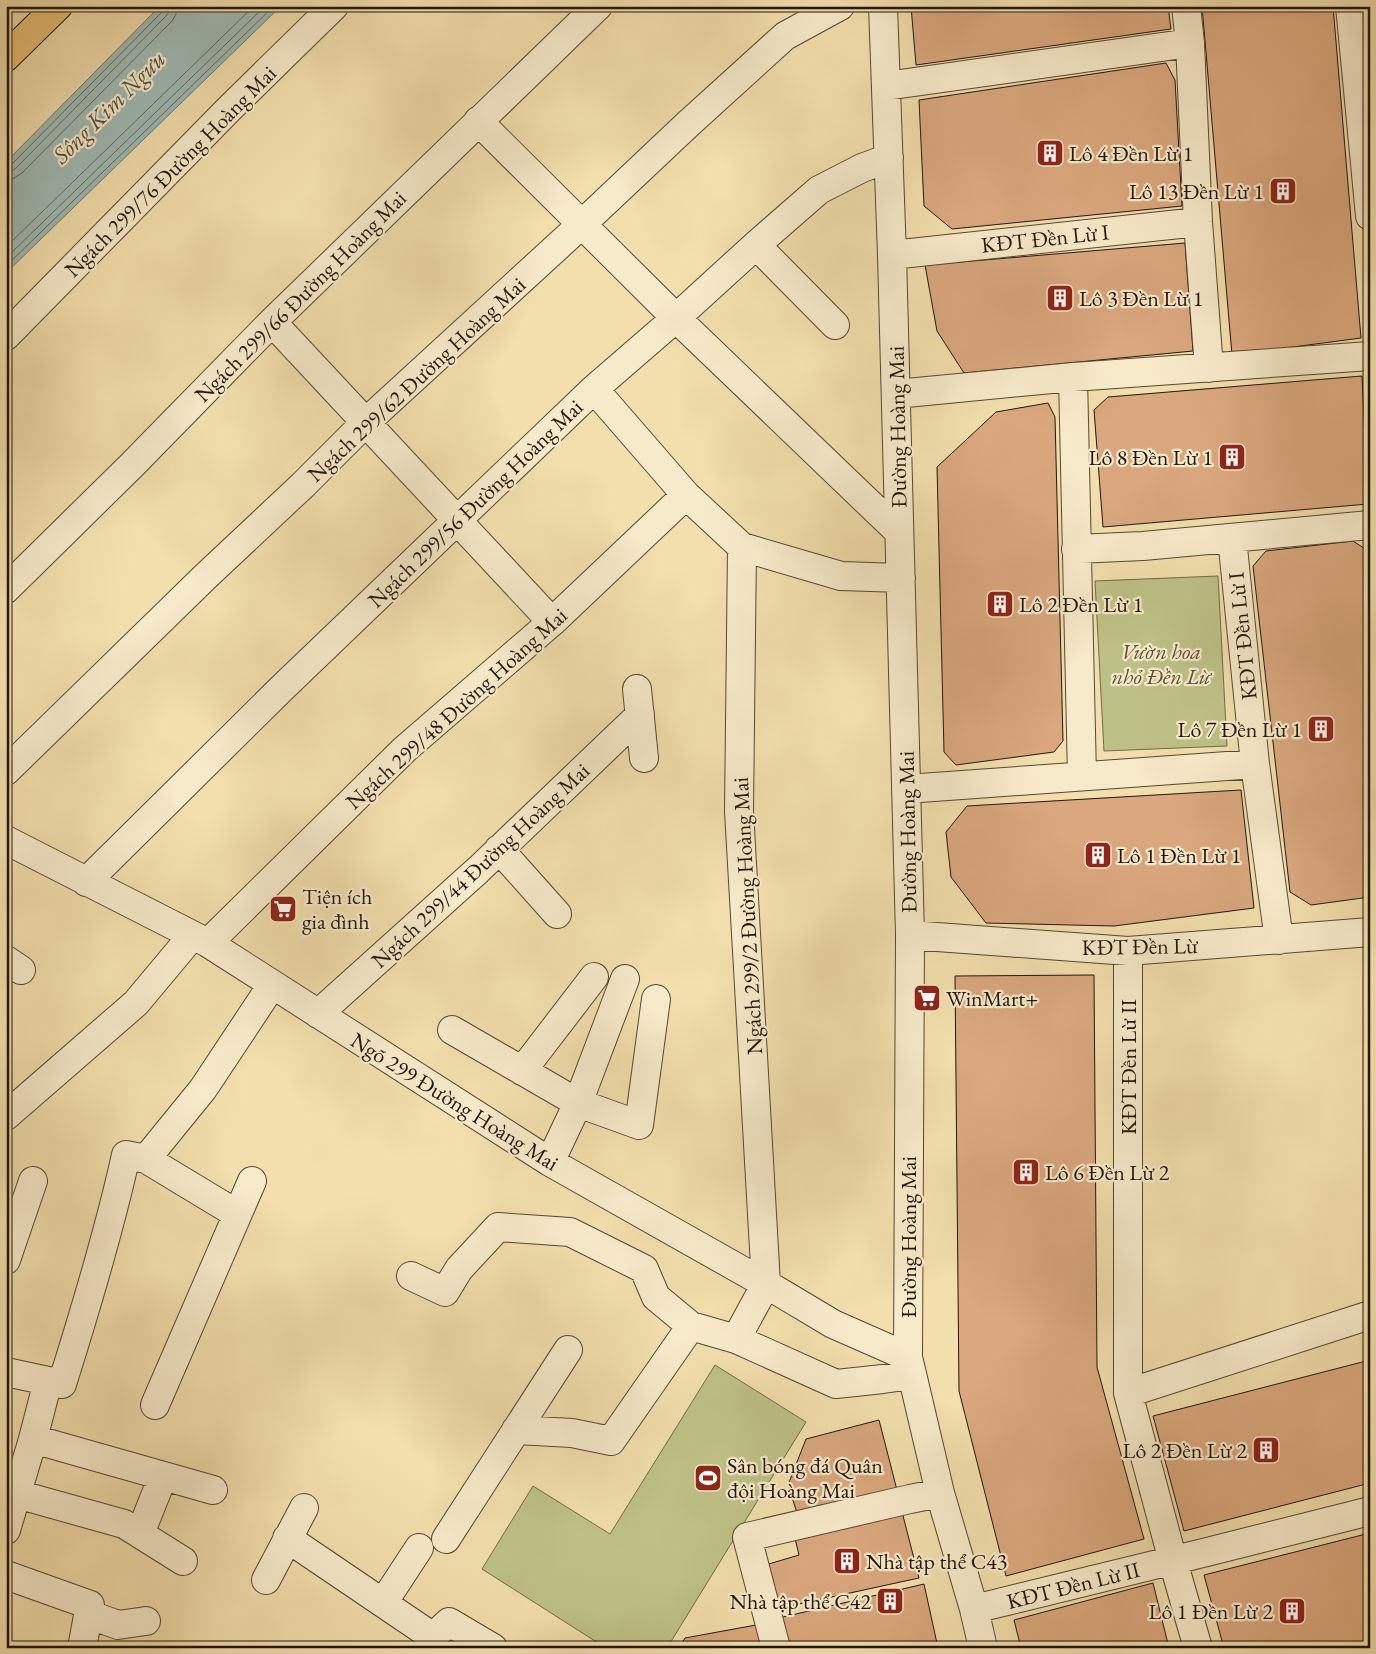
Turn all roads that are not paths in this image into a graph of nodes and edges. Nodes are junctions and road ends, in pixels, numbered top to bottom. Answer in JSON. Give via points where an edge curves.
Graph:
{"nodes":[{"id":1,"x":58,"y":6,"type":"edge"},
{"id":2,"x":334,"y":6,"type":"edge"},
{"id":3,"x":598,"y":6,"type":"edge"},
{"id":4,"x":840,"y":6,"type":"edge"},
{"id":5,"x":883,"y":6,"type":"edge"},
{"id":6,"x":1186,"y":6,"type":"edge"},
{"id":7,"x":1350,"y":6,"type":"edge"},
{"id":8,"x":1190,"y":42,"type":"junction"},
{"id":9,"x":6,"y":57,"type":"edge"},
{"id":10,"x":886,"y":86,"type":"junction"},
{"id":11,"x":478,"y":121,"type":"junction"},
{"id":12,"x":889,"y":158,"type":"junction"},
{"id":13,"x":1370,"y":216,"type":"edge"},
{"id":14,"x":1198,"y":222,"type":"junction"},
{"id":15,"x":582,"y":224,"type":"junction"},
{"id":16,"x":756,"y":245,"type":"junction"},
{"id":17,"x":892,"y":255,"type":"junction"},
{"id":18,"x":676,"y":318,"type":"junction"},
{"id":19,"x":272,"y":322,"type":"junction"},
{"id":20,"x":835,"y":325,"type":"dead end"},
{"id":21,"x":6,"y":336,"type":"edge"},
{"id":22,"x":1370,"y":356,"type":"edge"},
{"id":23,"x":1209,"y":368,"type":"junction"},
{"id":24,"x":1073,"y":377,"type":"junction"},
{"id":25,"x":594,"y":389,"type":"junction"},
{"id":26,"x":896,"y":394,"type":"junction"},
{"id":27,"x":365,"y":423,"type":"junction"},
{"id":28,"x":686,"y":495,"type":"junction"},
{"id":29,"x":457,"y":520,"type":"junction"},
{"id":30,"x":1370,"y":525,"type":"edge"},
{"id":31,"x":899,"y":532,"type":"junction"},
{"id":32,"x":1232,"y":538,"type":"junction"},
{"id":33,"x":742,"y":547,"type":"junction"},
{"id":34,"x":1076,"y":549,"type":"junction"},
{"id":35,"x":901,"y":578,"type":"junction"},
{"id":36,"x":6,"y":589,"type":"edge"},
{"id":37,"x":552,"y":622,"type":"junction"},
{"id":38,"x":644,"y":758,"type":"dead end"},
{"id":39,"x":1255,"y":764,"type":"junction"},
{"id":40,"x":6,"y":771,"type":"edge"},
{"id":41,"x":1082,"y":776,"type":"junction"},
{"id":42,"x":906,"y":789,"type":"junction"},
{"id":43,"x":6,"y":840,"type":"edge"},
{"id":44,"x":500,"y":849,"type":"junction"},
{"id":45,"x":86,"y":882,"type":"junction"},
{"id":46,"x":556,"y":914,"type":"dead end"},
{"id":47,"x":1370,"y":932,"type":"edge"},
{"id":48,"x":910,"y":935,"type":"junction"},
{"id":49,"x":200,"y":939,"type":"junction"},
{"id":50,"x":1279,"y":940,"type":"junction"},
{"id":51,"x":1128,"y":951,"type":"junction"},
{"id":52,"x":594,"y":977,"type":"dead end"},
{"id":53,"x":625,"y":979,"type":"dead end"},
{"id":54,"x":272,"y":985,"type":"junction"},
{"id":55,"x":656,"y":998,"type":"dead end"},
{"id":56,"x":318,"y":1014,"type":"junction"},
{"id":57,"x":452,"y":1030,"type":"dead end"},
{"id":58,"x":522,"y":1071,"type":"junction"},
{"id":59,"x":578,"y":1103,"type":"junction"},
{"id":60,"x":6,"y":1116,"type":"edge"},
{"id":61,"x":146,"y":1159,"type":"junction"},
{"id":62,"x":550,"y":1162,"type":"junction"},
{"id":63,"x":33,"y":1181,"type":"dead end"},
{"id":64,"x":252,"y":1181,"type":"dead end"},
{"id":65,"x":238,"y":1214,"type":"junction"},
{"id":66,"x":6,"y":1260,"type":"edge"},
{"id":67,"x":411,"y":1276,"type":"dead end"},
{"id":68,"x":766,"y":1284,"type":"junction"},
{"id":69,"x":1370,"y":1315,"type":"edge"},
{"id":70,"x":691,"y":1326,"type":"junction"},
{"id":71,"x":736,"y":1339,"type":"junction"},
{"id":72,"x":568,"y":1350,"type":"dead end"},
{"id":73,"x":910,"y":1366,"type":"junction"},
{"id":74,"x":6,"y":1372,"type":"edge"},
{"id":75,"x":55,"y":1383,"type":"junction"},
{"id":76,"x":1128,"y":1393,"type":"junction"},
{"id":77,"x":154,"y":1405,"type":"dead end"},
{"id":78,"x":516,"y":1430,"type":"junction"},
{"id":79,"x":33,"y":1439,"type":"junction"},
{"id":80,"x":163,"y":1476,"type":"junction"},
{"id":81,"x":213,"y":1490,"type":"dead end"},
{"id":82,"x":12,"y":1492,"type":"edge"},
{"id":83,"x":940,"y":1493,"type":"junction"},
{"id":84,"x":304,"y":1508,"type":"dead end"},
{"id":85,"x":1370,"y":1511,"type":"edge"},
{"id":86,"x":6,"y":1530,"type":"edge"},
{"id":87,"x":140,"y":1534,"type":"junction"},
{"id":88,"x":287,"y":1538,"type":"junction"},
{"id":89,"x":446,"y":1539,"type":"dead end"},
{"id":90,"x":419,"y":1548,"type":"dead end"},
{"id":91,"x":183,"y":1561,"type":"dead end"},
{"id":92,"x":1172,"y":1561,"type":"junction"},
{"id":93,"x":6,"y":1575,"type":"edge"},
{"id":94,"x":266,"y":1580,"type":"dead end"},
{"id":95,"x":383,"y":1603,"type":"junction"},
{"id":96,"x":974,"y":1609,"type":"junction"},
{"id":97,"x":88,"y":1614,"type":"junction"},
{"id":98,"x":146,"y":1621,"type":"dead end"},
{"id":99,"x":430,"y":1642,"type":"edge"},
{"id":100,"x":82,"y":1648,"type":"edge"},
{"id":101,"x":493,"y":1648,"type":"edge"},
{"id":102,"x":776,"y":1648,"type":"edge"},
{"id":103,"x":983,"y":1648,"type":"edge"},
{"id":104,"x":1198,"y":1648,"type":"edge"}],
"edges":[{"from":1,"to":9,"type":"main road"},
{"from":2,"to":21,"type":"street","name":"Ngách 299/76 Đường Hoàng Mai"},
{"from":3,"to":11,"type":"street","name":"Ngách 299/66 Đường Hoàng Mai"},
{"from":4,"to":15,"type":"street","name":"Ngách 299/62 Đường Hoàng Mai","via":[[786,36]]},
{"from":5,"to":10,"type":"street","name":"Đường Hoàng Mai"},
{"from":6,"to":8,"type":"street"},
{"from":7,"to":13,"type":"street"},
{"from":8,"to":10,"type":"street"},
{"from":8,"to":14,"type":"street"},
{"from":10,"to":12,"type":"street","name":"Đường Hoàng Mai"},
{"from":11,"to":15,"type":"street"},
{"from":11,"to":19,"type":"street","name":"Ngách 299/66 Đường Hoàng Mai"},
{"from":12,"to":16,"type":"street","name":"Ngách 299/56 Đường Hoàng Mai","via":[[819,190]]},
{"from":12,"to":17,"type":"street","name":"Đường Hoàng Mai"},
{"from":14,"to":17,"type":"street","name":"KĐT Đền Lừ I"},
{"from":14,"to":23,"type":"street"},
{"from":15,"to":18,"type":"street"},
{"from":15,"to":27,"type":"street","name":"Ngách 299/62 Đường Hoàng Mai"},
{"from":16,"to":18,"type":"street","name":"Ngách 299/56 Đường Hoàng Mai"},
{"from":16,"to":20,"type":"street"},
{"from":17,"to":26,"type":"street","name":"Đường Hoàng Mai"},
{"from":18,"to":25,"type":"street","name":"Ngách 299/56 Đường Hoàng Mai"},
{"from":18,"to":31,"type":"street"},
{"from":19,"to":27,"type":"street"},
{"from":19,"to":36,"type":"street","name":"Ngách 299/66 Đường Hoàng Mai"},
{"from":22,"to":23,"type":"street"},
{"from":23,"to":24,"type":"street"},
{"from":24,"to":26,"type":"street"},
{"from":24,"to":34,"type":"street"},
{"from":25,"to":28,"type":"street"},
{"from":25,"to":29,"type":"street","name":"Ngách 299/56 Đường Hoàng Mai"},
{"from":26,"to":31,"type":"street","name":"Đường Hoàng Mai"},
{"from":27,"to":29,"type":"street"},
{"from":27,"to":40,"type":"street","name":"Ngách 299/62 Đường Hoàng Mai"},
{"from":28,"to":33,"type":"street"},
{"from":28,"to":37,"type":"street","name":"Ngách 299/48 Đường Hoàng Mai"},
{"from":29,"to":37,"type":"street"},
{"from":29,"to":45,"type":"street","name":"Ngách 299/56 Đường Hoàng Mai"},
{"from":30,"to":32,"type":"street"},
{"from":31,"to":35,"type":"street","name":"Đường Hoàng Mai"},
{"from":32,"to":34,"type":"street"},
{"from":32,"to":39,"type":"street","name":"KĐT Đền Lừ I"},
{"from":33,"to":35,"type":"street","via":[[842,576]]},
{"from":33,"to":68,"type":"street","name":"Ngách 299/2 Đường Hoàng Mai","via":[[739,811]]},
{"from":34,"to":41,"type":"street"},
{"from":35,"to":42,"type":"street","name":"Đường Hoàng Mai"},
{"from":37,"to":49,"type":"street","name":"Ngách 299/48 Đường Hoàng Mai","via":[[404,749]]},
{"from":38,"to":44,"type":"street","name":"Ngách 299/44 Đường Hoàng Mai","via":[[638,702]]},
{"from":39,"to":41,"type":"street"},
{"from":39,"to":50,"type":"street","name":"KĐT Đền Lừ I"},
{"from":41,"to":42,"type":"street"},
{"from":42,"to":48,"type":"street","name":"Đường Hoàng Mai"},
{"from":43,"to":45,"type":"street","name":"Ngõ 299 Đường Hoàng Mai"},
{"from":44,"to":46,"type":"street"},
{"from":44,"to":56,"type":"street","name":"Ngách 299/44 Đường Hoàng Mai"},
{"from":45,"to":49,"type":"street","name":"Ngõ 299 Đường Hoàng Mai"},
{"from":47,"to":50,"type":"street","name":"KĐT Đền Lừ"},
{"from":48,"to":51,"type":"street","name":"KĐT Đền Lừ"},
{"from":48,"to":73,"type":"street","name":"Đường Hoàng Mai"},
{"from":49,"to":54,"type":"street","name":"Ngõ 299 Đường Hoàng Mai"},
{"from":49,"to":60,"type":"street","name":"Ngách 299/48 Đường Hoàng Mai","via":[[136,1003]]},
{"from":50,"to":51,"type":"street","name":"KĐT Đền Lừ"},
{"from":51,"to":76,"type":"street","name":"KĐT Đền Lừ II"},
{"from":52,"to":58,"type":"street"},
{"from":53,"to":59,"type":"street"},
{"from":54,"to":56,"type":"street","name":"Ngõ 299 Đường Hoàng Mai"},
{"from":54,"to":61,"type":"street","via":[[203,1089]]},
{"from":55,"to":59,"type":"street","via":[[639,1125]]},
{"from":56,"to":62,"type":"street","name":"Ngõ 299 Đường Hoàng Mai"},
{"from":57,"to":58,"type":"street"},
{"from":58,"to":59,"type":"street"},
{"from":59,"to":62,"type":"street"},
{"from":61,"to":65,"type":"street"},
{"from":61,"to":75,"type":"street","via":[[126,1155],[112,1216]]},
{"from":62,"to":68,"type":"street","name":"Ngõ 299 Đường Hoàng Mai"},
{"from":63,"to":66,"type":"street"},
{"from":64,"to":65,"type":"street"},
{"from":65,"to":77,"type":"street"},
{"from":67,"to":70,"type":"street","via":[[445,1292],[459,1269],[498,1227],[570,1232],[644,1268],[656,1297]]},
{"from":68,"to":71,"type":"street"},
{"from":68,"to":73,"type":"street","name":"Ngõ 299 Đường Hoàng Mai"},
{"from":69,"to":76,"type":"street"},
{"from":70,"to":71,"type":"street"},
{"from":70,"to":78,"type":"street","via":[[610,1441],[572,1433]]},
{"from":71,"to":73,"type":"street","via":[[836,1384],[883,1380]]},
{"from":72,"to":78,"type":"street"},
{"from":73,"to":83,"type":"street","name":"Đường Hoàng Mai"},
{"from":74,"to":75,"type":"street"},
{"from":75,"to":79,"type":"street"},
{"from":76,"to":92,"type":"street","name":"KĐT Đền Lừ II"},
{"from":78,"to":89,"type":"street"},
{"from":79,"to":80,"type":"street"},
{"from":79,"to":82,"type":"street"},
{"from":80,"to":81,"type":"street"},
{"from":80,"to":87,"type":"street"},
{"from":82,"to":86,"type":"street"},
{"from":82,"to":87,"type":"street","via":[[124,1524]]},
{"from":83,"to":96,"type":"street","name":"Đường Hoàng Mai"},
{"from":83,"to":102,"type":"street","via":[[747,1537]]},
{"from":84,"to":88,"type":"street"},
{"from":85,"to":92,"type":"street","name":"KĐT Đền Lừ II"},
{"from":87,"to":91,"type":"street"},
{"from":88,"to":94,"type":"street"},
{"from":88,"to":95,"type":"street"},
{"from":90,"to":95,"type":"street"},
{"from":92,"to":96,"type":"street","name":"KĐT Đền Lừ II"},
{"from":92,"to":104,"type":"street","name":"KĐT Đền Lừ II"},
{"from":93,"to":97,"type":"street","via":[[90,1605]]},
{"from":95,"to":99,"type":"street"},
{"from":96,"to":103,"type":"street","name":"Đường Hoàng Mai"},
{"from":97,"to":98,"type":"street","via":[[118,1625]]},
{"from":97,"to":100,"type":"street"},
{"from":99,"to":101,"type":"street","via":[[449,1622]]}]}
